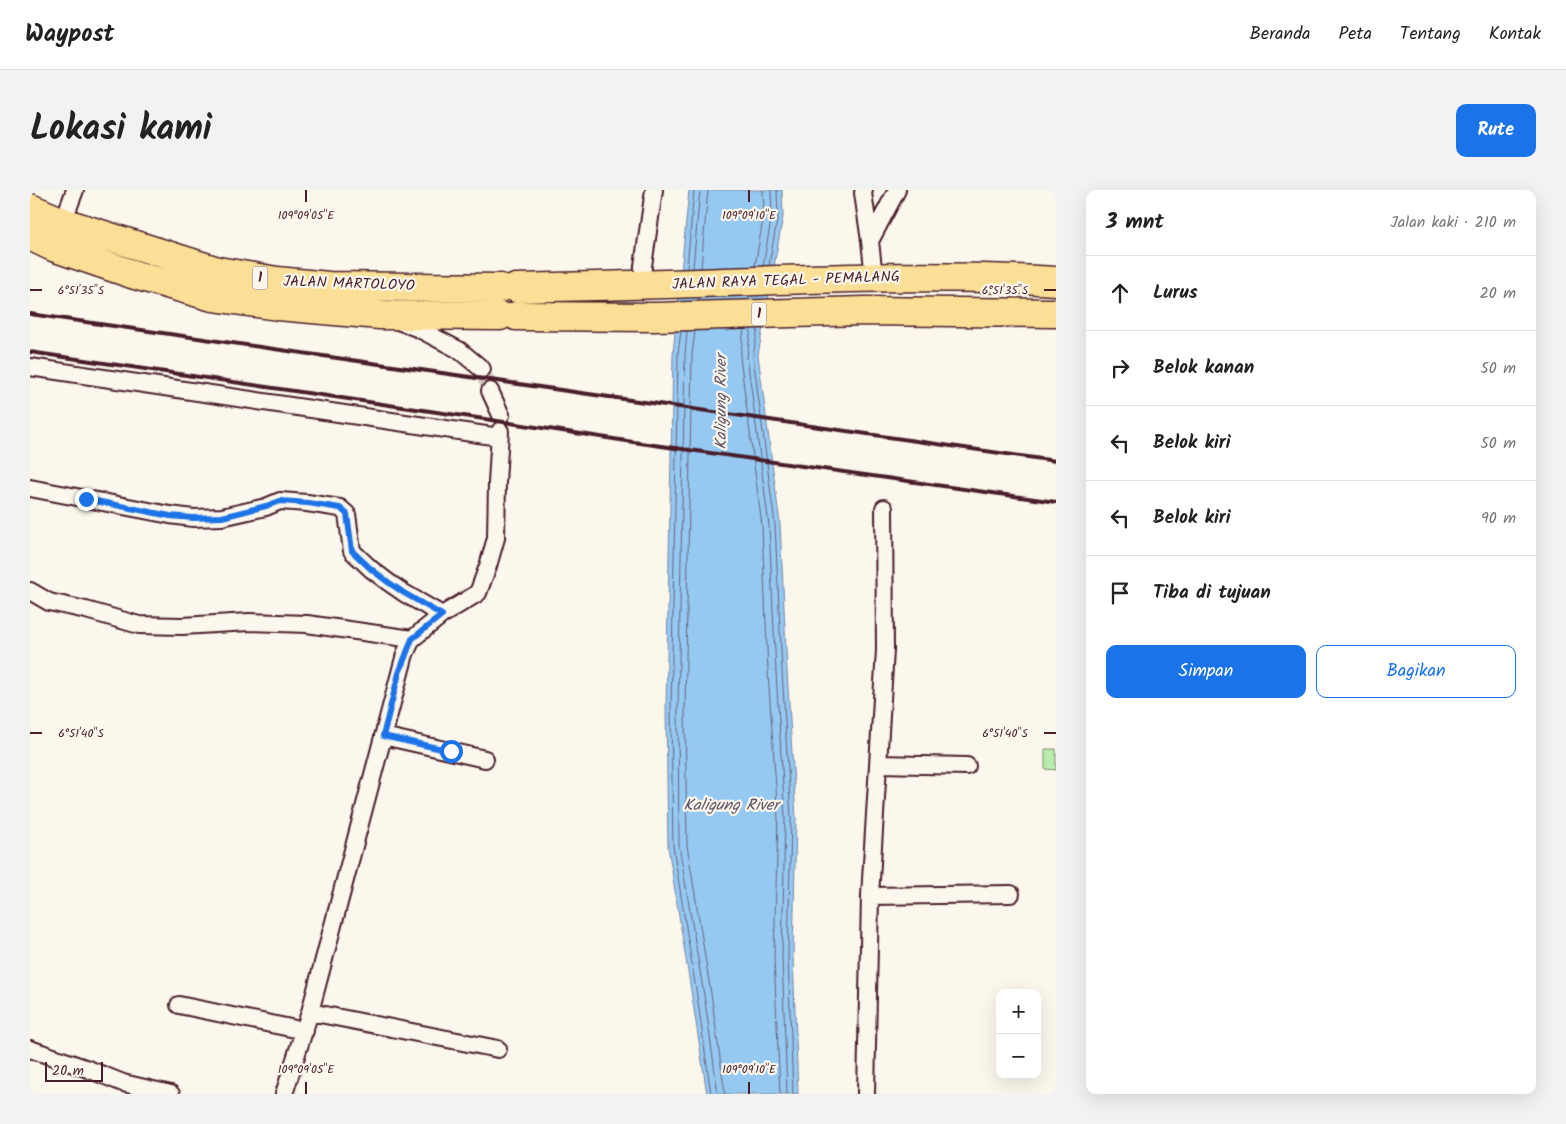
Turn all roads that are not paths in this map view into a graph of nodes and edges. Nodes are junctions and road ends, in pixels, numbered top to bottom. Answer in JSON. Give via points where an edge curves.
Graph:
{"nodes":[{"id":1,"x":75,"y":190,"type":"edge"},
{"id":2,"x":654,"y":190,"type":"edge"},
{"id":3,"x":864,"y":190,"type":"edge"},
{"id":4,"x":897,"y":190,"type":"edge"},
{"id":5,"x":30,"y":208,"type":"edge"},
{"id":6,"x":49,"y":235,"type":"edge"},
{"id":7,"x":870,"y":240,"type":"junction"},
{"id":8,"x":866,"y":277,"type":"junction"},
{"id":9,"x":1056,"y":281,"type":"edge"},
{"id":10,"x":649,"y":285,"type":"junction"},
{"id":11,"x":508,"y":288,"type":"joint"},
{"id":12,"x":328,"y":298,"type":"junction"},
{"id":13,"x":1056,"y":313,"type":"edge"},
{"id":14,"x":380,"y":315,"type":"junction"},
{"id":15,"x":30,"y":367,"type":"edge"},
{"id":16,"x":482,"y":369,"type":"tunnel mouth"},
{"id":17,"x":490,"y":391,"type":"tunnel mouth"},
{"id":18,"x":500,"y":428,"type":"junction"},
{"id":19,"x":30,"y":488,"type":"edge"},
{"id":20,"x":884,"y":508,"type":"dead end"},
{"id":21,"x":30,"y":591,"type":"edge"},
{"id":22,"x":442,"y":615,"type":"junction"},
{"id":23,"x":412,"y":639,"type":"junction"},
{"id":24,"x":383,"y":736,"type":"junction"},
{"id":25,"x":485,"y":758,"type":"dead end"},
{"id":26,"x":879,"y":764,"type":"junction"},
{"id":27,"x":967,"y":766,"type":"dead end"},
{"id":28,"x":1011,"y":894,"type":"dead end"},
{"id":29,"x":870,"y":896,"type":"junction"},
{"id":30,"x":179,"y":1005,"type":"dead end"},
{"id":31,"x":310,"y":1012,"type":"junction"},
{"id":32,"x":305,"y":1031,"type":"junction"},
{"id":33,"x":30,"y":1049,"type":"edge"},
{"id":34,"x":498,"y":1049,"type":"dead end"},
{"id":35,"x":171,"y":1094,"type":"edge"},
{"id":36,"x":284,"y":1094,"type":"edge"},
{"id":37,"x":866,"y":1094,"type":"edge"}],
"edges":[{"from":1,"to":6,"type":"street"},
{"from":2,"to":10,"type":"street","via":[[643,266]]},
{"from":3,"to":7,"type":"street"},
{"from":4,"to":7,"type":"street"},
{"from":5,"to":6,"type":"highway","number":"1"},
{"from":6,"to":12,"type":"highway","number":"1","via":[[135,275],[213,297]]},
{"from":7,"to":8,"type":"street"},
{"from":8,"to":9,"type":"highway","name":"JALAN RAYA TEGAL - PEMALANG","number":"1"},
{"from":8,"to":10,"type":"highway","name":"JALAN RAYA TEGAL - PEMALANG","number":"1"},
{"from":10,"to":11,"type":"highway","name":"JALAN RAYA TEGAL - PEMALANG","number":"1"},
{"from":11,"to":12,"type":"highway","name":"JALAN MARTOLOYO","number":"1"},
{"from":12,"to":14,"type":"highway","number":"1"},
{"from":13,"to":14,"type":"highway","number":"1","via":[[864,311],[655,317]]},
{"from":14,"to":16,"type":"street","via":[[417,328],[459,350]]},
{"from":15,"to":18,"type":"street"},
{"from":17,"to":18,"type":"street"},
{"from":18,"to":22,"type":"street","via":[[496,538],[488,566],[478,593]]},
{"from":19,"to":22,"type":"street","via":[[193,518],[222,517],[280,501],[340,508],[347,514],[352,551],[388,582]]},
{"from":20,"to":26,"type":"street","via":[[885,650]]},
{"from":21,"to":23,"type":"street","via":[[49,602],[140,625],[307,624]]},
{"from":22,"to":23,"type":"street"},
{"from":23,"to":24,"type":"street","via":[[399,673]]},
{"from":24,"to":25,"type":"street"},
{"from":24,"to":31,"type":"street"},
{"from":26,"to":27,"type":"street"},
{"from":26,"to":29,"type":"street"},
{"from":28,"to":29,"type":"street"},
{"from":29,"to":37,"type":"street"},
{"from":30,"to":32,"type":"street"},
{"from":31,"to":32,"type":"street"},
{"from":31,"to":34,"type":"street"},
{"from":32,"to":36,"type":"street"},
{"from":33,"to":35,"type":"street","via":[[123,1083]]}]}
